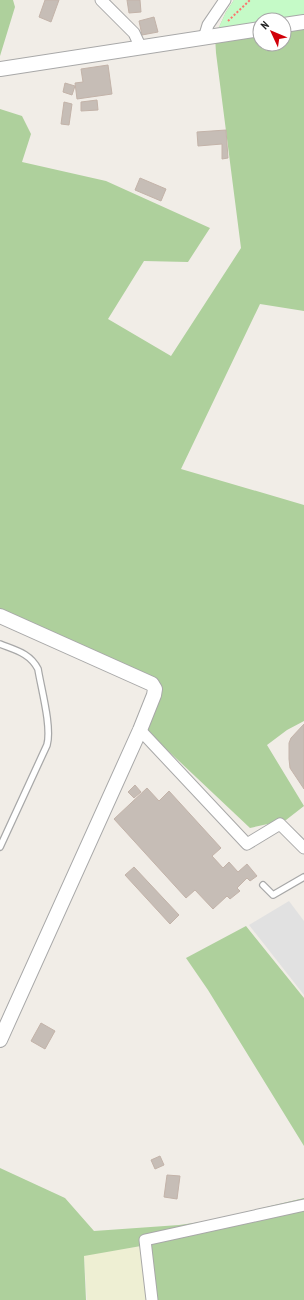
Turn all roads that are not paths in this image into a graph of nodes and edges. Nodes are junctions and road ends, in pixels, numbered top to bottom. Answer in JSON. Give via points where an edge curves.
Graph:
{"nodes":[{"id":1,"x":101,"y":0,"type":"edge"},
{"id":2,"x":226,"y":0,"type":"edge"},
{"id":3,"x":304,"y":22,"type":"edge"},
{"id":4,"x":292,"y":24,"type":"edge"},
{"id":5,"x":252,"y":30,"type":"edge"},
{"id":6,"x":204,"y":38,"type":"junction"},
{"id":7,"x":141,"y":48,"type":"junction"},
{"id":8,"x":0,"y":69,"type":"edge"},
{"id":9,"x":0,"y":616,"type":"edge"},
{"id":10,"x":0,"y":644,"type":"edge"},
{"id":11,"x":140,"y":730,"type":"junction"},
{"id":12,"x":0,"y":847,"type":"edge"},
{"id":13,"x":304,"y":848,"type":"edge"},
{"id":14,"x":304,"y":877,"type":"edge"},
{"id":15,"x":263,"y":885,"type":"dead end"},
{"id":16,"x":0,"y":1040,"type":"edge"},
{"id":17,"x":304,"y":1206,"type":"edge"},
{"id":18,"x":152,"y":1300,"type":"edge"}],
"edges":[{"from":1,"to":7,"type":"street","via":[[134,33]]},
{"from":2,"to":6,"type":"street","via":[[208,25]]},
{"from":3,"to":4,"type":"street"},
{"from":5,"to":6,"type":"street"},
{"from":6,"to":7,"type":"street"},
{"from":7,"to":8,"type":"street"},
{"from":9,"to":11,"type":"street","via":[[152,684],[155,689],[154,695]]},
{"from":10,"to":12,"type":"lane","via":[[27,656],[35,663],[49,737]]},
{"from":11,"to":13,"type":"street","via":[[247,844],[280,824]]},
{"from":11,"to":16,"type":"street"},
{"from":14,"to":15,"type":"lane","via":[[272,895]]},
{"from":17,"to":18,"type":"street","via":[[145,1240]]}]}
